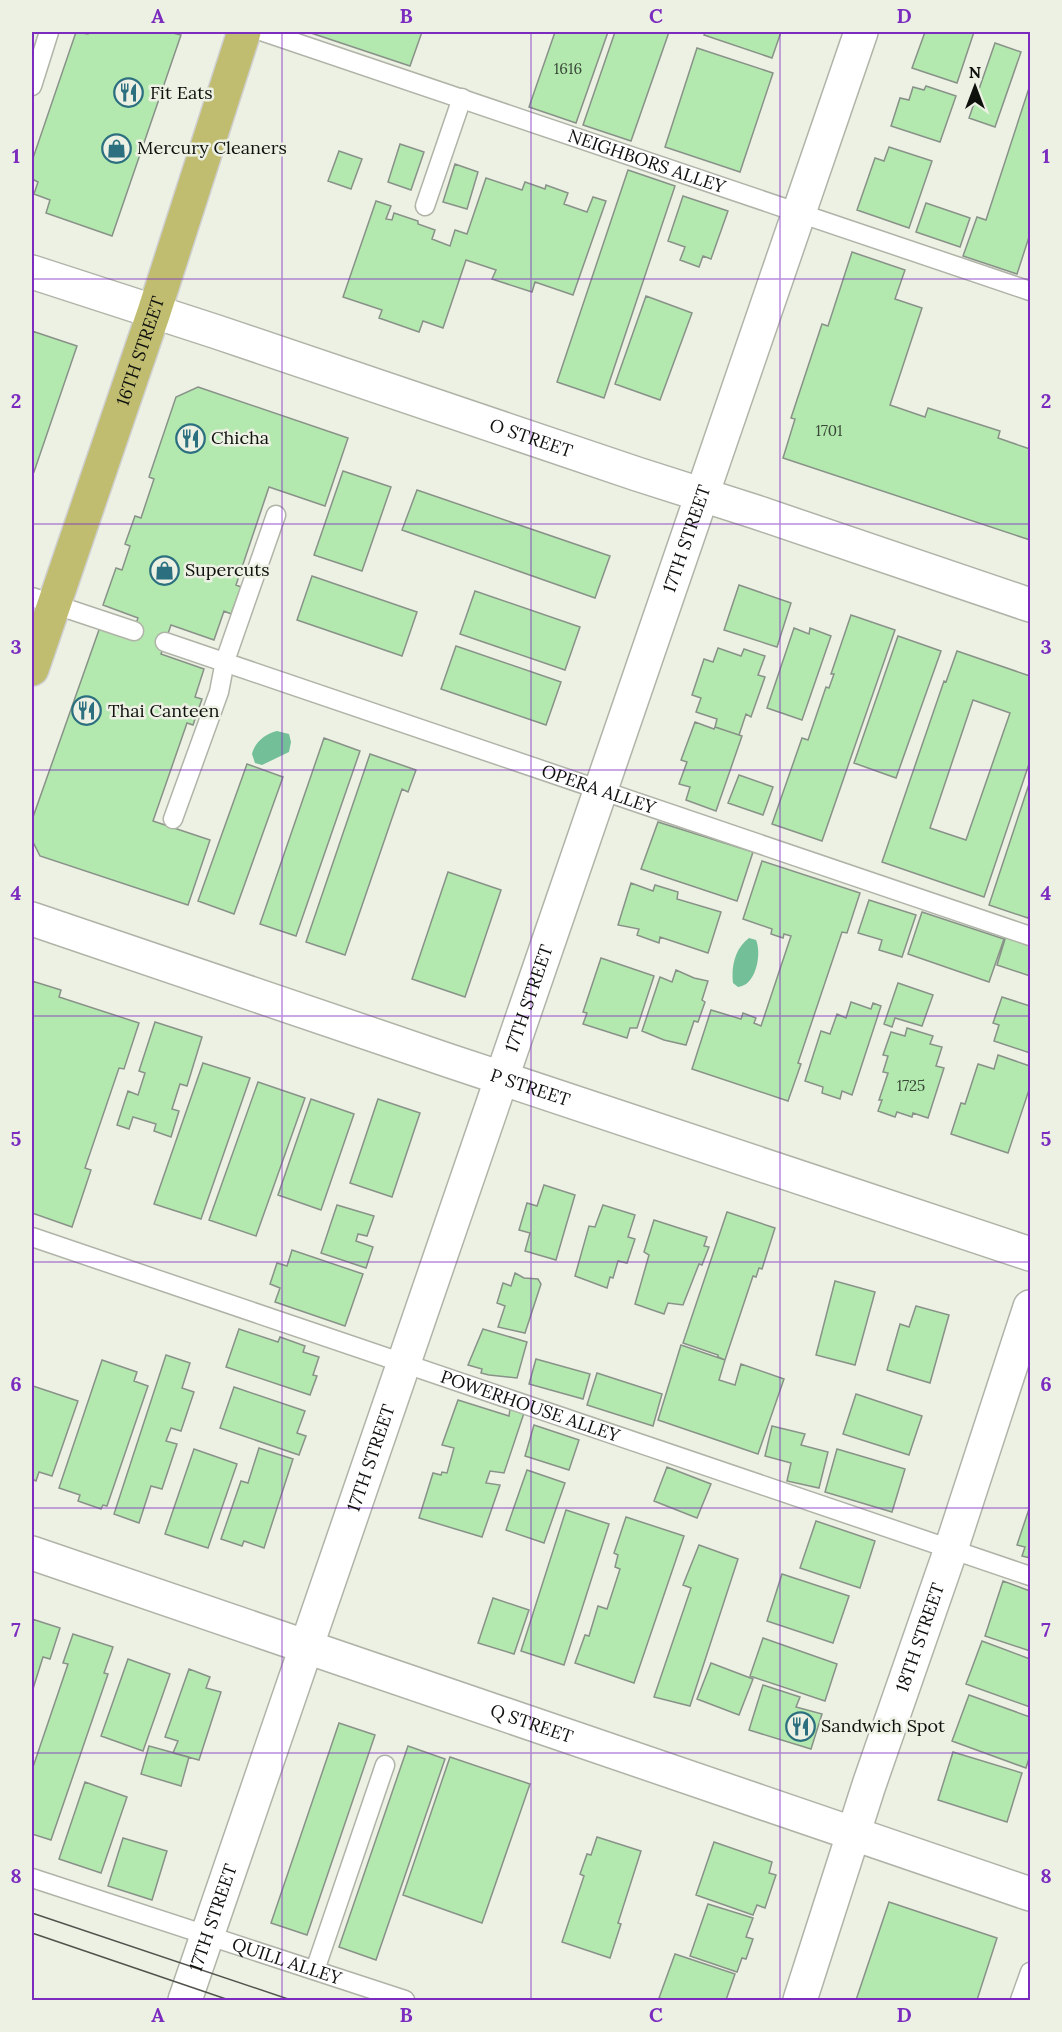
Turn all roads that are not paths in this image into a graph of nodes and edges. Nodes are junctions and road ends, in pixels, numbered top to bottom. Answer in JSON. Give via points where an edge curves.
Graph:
{"nodes":[{"id":1,"x":49,"y":32,"type":"edge"},
{"id":2,"x":244,"y":32,"type":"edge"},
{"id":3,"x":264,"y":32,"type":"edge"},
{"id":4,"x":861,"y":32,"type":"edge"},
{"id":5,"x":32,"y":86,"type":"edge"},
{"id":6,"x":462,"y":98,"type":"junction"},
{"id":7,"x":425,"y":206,"type":"dead end"},
{"id":8,"x":799,"y":213,"type":"junction"},
{"id":9,"x":32,"y":272,"type":"edge"},
{"id":10,"x":1030,"y":291,"type":"edge"},
{"id":11,"x":154,"y":312,"type":"junction"},
{"id":12,"x":703,"y":495,"type":"junction"},
{"id":13,"x":276,"y":515,"type":"dead end"},
{"id":14,"x":43,"y":601,"type":"edge"},
{"id":15,"x":1030,"y":605,"type":"edge"},
{"id":16,"x":134,"y":631,"type":"dead end"},
{"id":17,"x":165,"y":642,"type":"dead end"},
{"id":18,"x":225,"y":662,"type":"junction"},
{"id":19,"x":32,"y":669,"type":"edge"},
{"id":20,"x":602,"y":790,"type":"junction"},
{"id":21,"x":173,"y":819,"type":"dead end"},
{"id":22,"x":32,"y":919,"type":"edge"},
{"id":23,"x":1030,"y":936,"type":"edge"},
{"id":24,"x":503,"y":1078,"type":"junction"},
{"id":25,"x":32,"y":1237,"type":"edge"},
{"id":26,"x":1030,"y":1254,"type":"edge"},
{"id":27,"x":1030,"y":1307,"type":"edge"},
{"id":28,"x":404,"y":1364,"type":"junction"},
{"id":29,"x":951,"y":1549,"type":"junction"},
{"id":30,"x":32,"y":1554,"type":"edge"},
{"id":31,"x":1030,"y":1576,"type":"edge"},
{"id":32,"x":306,"y":1646,"type":"junction"},
{"id":33,"x":385,"y":1765,"type":"dead end"},
{"id":34,"x":854,"y":1834,"type":"junction"},
{"id":35,"x":32,"y":1878,"type":"edge"},
{"id":36,"x":1030,"y":1894,"type":"edge"},
{"id":37,"x":208,"y":1935,"type":"junction"},
{"id":38,"x":315,"y":1970,"type":"junction"},
{"id":39,"x":1030,"y":1972,"type":"edge"},
{"id":40,"x":185,"y":2001,"type":"edge"},
{"id":41,"x":405,"y":2001,"type":"edge"},
{"id":42,"x":800,"y":2001,"type":"edge"},
{"id":43,"x":1020,"y":2001,"type":"edge"}],
"edges":[{"from":1,"to":5,"type":"lane"},
{"from":2,"to":11,"type":"main road","name":"16TH STREET"},
{"from":3,"to":6,"type":"lane","name":"NEIGHBORS ALLEY"},
{"from":4,"to":8,"type":"street","name":"17TH STREET"},
{"from":6,"to":7,"type":"lane"},
{"from":6,"to":8,"type":"lane","name":"NEIGHBORS ALLEY"},
{"from":8,"to":10,"type":"lane","name":"NEIGHBORS ALLEY"},
{"from":8,"to":12,"type":"street","name":"17TH STREET"},
{"from":9,"to":11,"type":"street","name":"O STREET"},
{"from":11,"to":12,"type":"street","name":"O STREET"},
{"from":11,"to":14,"type":"main road","name":"16TH STREET"},
{"from":12,"to":15,"type":"street","name":"O STREET"},
{"from":12,"to":20,"type":"street","name":"17TH STREET"},
{"from":13,"to":18,"type":"lane"},
{"from":14,"to":16,"type":"lane"},
{"from":14,"to":19,"type":"main road","name":"16TH STREET"},
{"from":17,"to":18,"type":"lane","name":"OPERA ALLEY"},
{"from":18,"to":20,"type":"lane","name":"OPERA ALLEY"},
{"from":18,"to":21,"type":"lane","via":[[219,692]]},
{"from":20,"to":23,"type":"lane","name":"OPERA ALLEY"},
{"from":20,"to":24,"type":"street","name":"17TH STREET"},
{"from":22,"to":24,"type":"street","name":"P STREET"},
{"from":24,"to":26,"type":"street","name":"P STREET"},
{"from":24,"to":28,"type":"street","name":"17TH STREET"},
{"from":25,"to":28,"type":"lane","name":"POWERHOUSE ALLEY"},
{"from":27,"to":29,"type":"street","name":"18TH STREET"},
{"from":28,"to":29,"type":"lane","name":"POWERHOUSE ALLEY"},
{"from":28,"to":32,"type":"street","name":"17TH STREET"},
{"from":29,"to":31,"type":"lane","name":"POWERHOUSE ALLEY"},
{"from":29,"to":34,"type":"street","name":"18TH STREET"},
{"from":30,"to":32,"type":"street","name":"Q STREET"},
{"from":32,"to":34,"type":"street","name":"Q STREET"},
{"from":32,"to":37,"type":"street","name":"17TH STREET"},
{"from":33,"to":38,"type":"lane"},
{"from":34,"to":36,"type":"street","name":"Q STREET"},
{"from":34,"to":42,"type":"street","name":"18TH STREET"},
{"from":35,"to":37,"type":"lane","name":"QUILL ALLEY"},
{"from":37,"to":38,"type":"lane","name":"QUILL ALLEY"},
{"from":37,"to":40,"type":"street","name":"17TH STREET"},
{"from":38,"to":41,"type":"lane","name":"QUILL ALLEY"},
{"from":39,"to":43,"type":"lane"}]}
